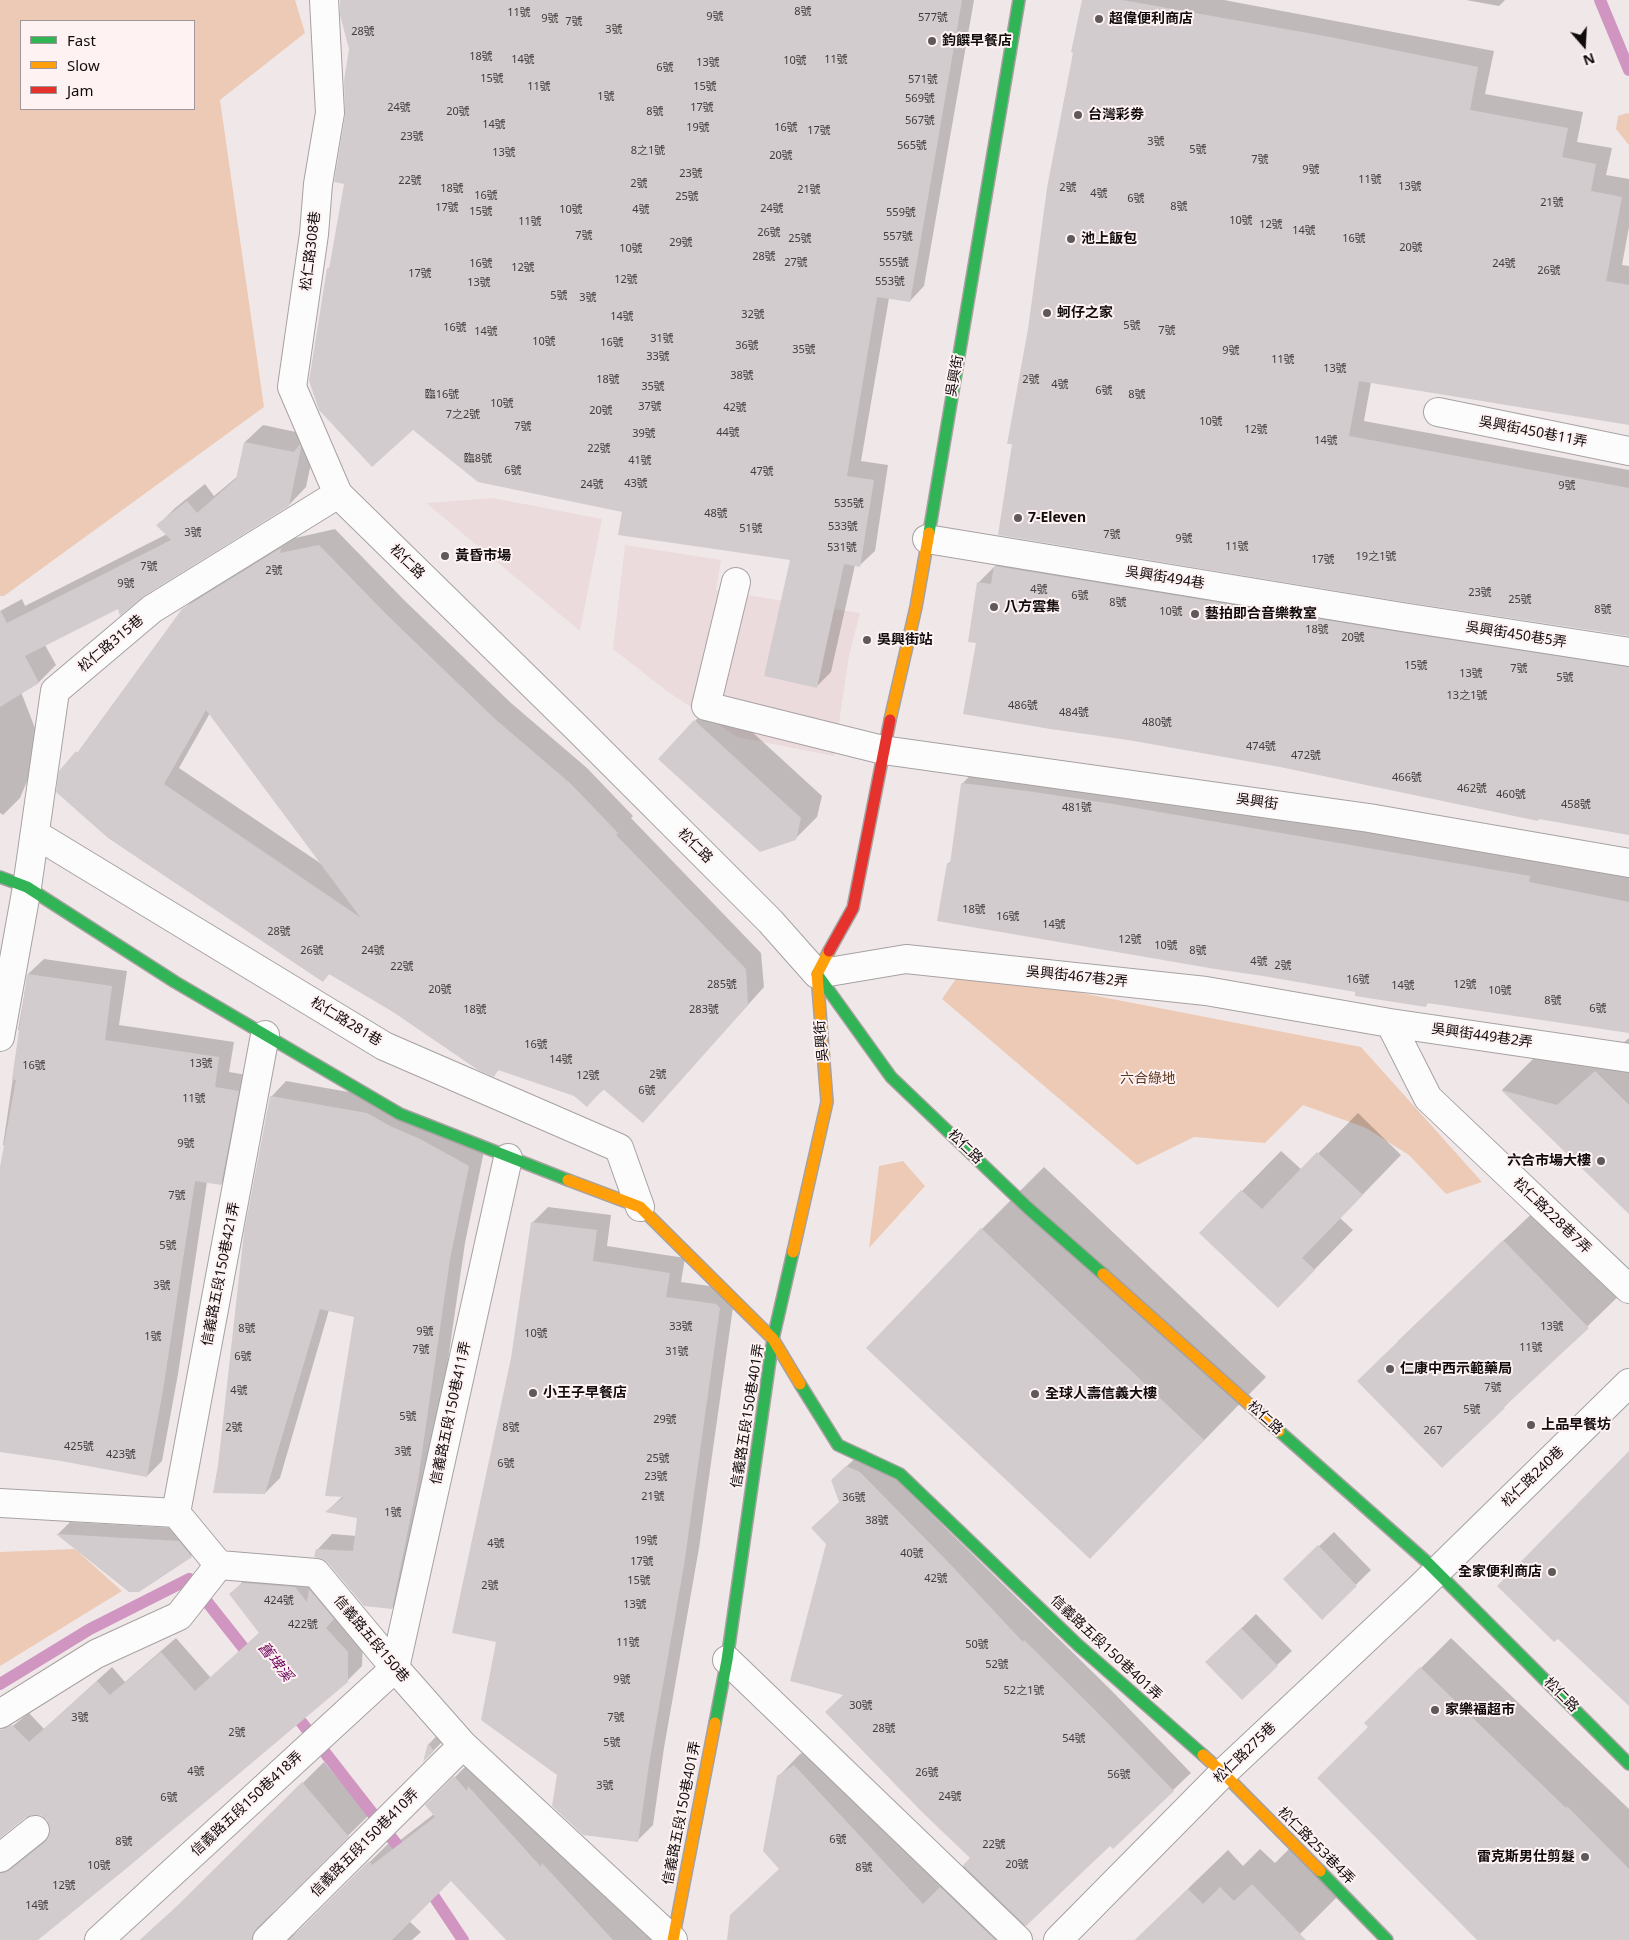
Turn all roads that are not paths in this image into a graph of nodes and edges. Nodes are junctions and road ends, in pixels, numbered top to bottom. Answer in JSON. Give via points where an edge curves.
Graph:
{"nodes":[{"id":1,"x":324,"y":0,"type":"edge"},
{"id":2,"x":1019,"y":0,"type":"edge"},
{"id":3,"x":1438,"y":412,"type":"dead end"},
{"id":4,"x":1629,"y":451,"type":"edge"},
{"id":5,"x":338,"y":494,"type":"junction"},
{"id":6,"x":928,"y":539,"type":"junction"},
{"id":7,"x":736,"y":582,"type":"dead end"},
{"id":8,"x":1402,"y":617,"type":"joint"},
{"id":9,"x":1629,"y":652,"type":"edge"},
{"id":10,"x":883,"y":750,"type":"junction"},
{"id":11,"x":34,"y":834,"type":"junction"},
{"id":12,"x":1629,"y":862,"type":"edge"},
{"id":13,"x":0,"y":877,"type":"edge"},
{"id":14,"x":28,"y":887,"type":"junction"},
{"id":15,"x":817,"y":974,"type":"junction"},
{"id":16,"x":1336,"y":1013,"type":"joint"},
{"id":17,"x":1390,"y":1023,"type":"junction"},
{"id":18,"x":265,"y":1035,"type":"junction"},
{"id":19,"x":0,"y":1037,"type":"edge"},
{"id":20,"x":1629,"y":1058,"type":"edge"},
{"id":21,"x":508,"y":1158,"type":"junction"},
{"id":22,"x":640,"y":1207,"type":"junction"},
{"id":23,"x":1629,"y":1289,"type":"edge"},
{"id":24,"x":773,"y":1339,"type":"junction"},
{"id":25,"x":1629,"y":1383,"type":"edge"},
{"id":26,"x":0,"y":1503,"type":"edge"},
{"id":27,"x":176,"y":1513,"type":"junction"},
{"id":28,"x":219,"y":1565,"type":"junction"},
{"id":29,"x":1437,"y":1571,"type":"junction"},
{"id":30,"x":728,"y":1660,"type":"junction"},
{"id":31,"x":395,"y":1668,"type":"junction"},
{"id":32,"x":0,"y":1714,"type":"edge"},
{"id":33,"x":463,"y":1745,"type":"junction"},
{"id":34,"x":1629,"y":1764,"type":"edge"},
{"id":35,"x":1223,"y":1773,"type":"junction"},
{"id":36,"x":35,"y":1830,"type":"dead end"},
{"id":37,"x":0,"y":1858,"type":"edge"},
{"id":38,"x":99,"y":1940,"type":"edge"},
{"id":39,"x":267,"y":1940,"type":"edge"},
{"id":40,"x":673,"y":1940,"type":"edge"},
{"id":41,"x":1018,"y":1940,"type":"edge"},
{"id":42,"x":1058,"y":1940,"type":"edge"},
{"id":43,"x":1387,"y":1940,"type":"edge"}],
"edges":[{"from":1,"to":5,"type":"street","name":"松仁路308巷","via":[[330,113],[292,387]]},
{"from":2,"to":6,"type":"street","name":"吳興街"},
{"from":3,"to":4,"type":"street","name":"吳興街450巷11弄"},
{"from":5,"to":11,"type":"street","name":"松仁路315巷","via":[[152,609],[55,691]]},
{"from":5,"to":15,"type":"street","name":"松仁路","via":[[770,921]]},
{"from":6,"to":8,"type":"street","name":"吳興街494巷"},
{"from":6,"to":10,"type":"street","name":"吳興街"},
{"from":7,"to":10,"type":"street","via":[[706,706]]},
{"from":8,"to":9,"type":"street","name":"吳興街450巷5弄"},
{"from":10,"to":12,"type":"street","name":"吳興街","via":[[1369,818]]},
{"from":10,"to":15,"type":"street","name":"吳興街","via":[[853,908]]},
{"from":11,"to":14,"type":"street","name":"松仁路315巷"},
{"from":11,"to":22,"type":"street","name":"松仁路281巷","via":[[384,1046],[619,1148]]},
{"from":13,"to":14,"type":"street"},
{"from":14,"to":18,"type":"street","via":[[175,982]]},
{"from":14,"to":19,"type":"street","name":"松仁路315巷"},
{"from":15,"to":16,"type":"street","name":"吳興街467巷2弄","via":[[906,959],[1206,991]]},
{"from":15,"to":24,"type":"street","name":"吳興街","via":[[827,1102]]},
{"from":15,"to":29,"type":"street","name":"松仁路","via":[[892,1077],[985,1167]]},
{"from":16,"to":17,"type":"street","name":"吳興街449巷2弄"},
{"from":17,"to":20,"type":"street","name":"吳興街449巷2弄"},
{"from":17,"to":23,"type":"street","name":"松仁路228巷7弄","via":[[1428,1098]]},
{"from":18,"to":21,"type":"street","via":[[400,1114]]},
{"from":18,"to":27,"type":"street","name":"信義路五段150巷421弄"},
{"from":21,"to":22,"type":"street"},
{"from":21,"to":31,"type":"street","name":"信義路五段150巷411弄"},
{"from":22,"to":24,"type":"street"},
{"from":24,"to":30,"type":"street","name":"信義路五段150巷401弄"},
{"from":24,"to":35,"type":"street","name":"信義路五段150巷401弄","via":[[838,1445],[900,1474],[1078,1645]]},
{"from":25,"to":29,"type":"street","name":"松仁路240巷"},
{"from":26,"to":27,"type":"street"},
{"from":27,"to":28,"type":"street"},
{"from":28,"to":31,"type":"street","name":"信義路五段150巷","via":[[316,1573]]},
{"from":28,"to":32,"type":"street","via":[[179,1616],[96,1654]]},
{"from":29,"to":34,"type":"street","name":"松仁路"},
{"from":29,"to":35,"type":"street","name":"松仁路275巷"},
{"from":30,"to":40,"type":"street","name":"信義路五段150巷401弄"},
{"from":30,"to":41,"type":"street"},
{"from":31,"to":33,"type":"street","name":"信義路五段150巷"},
{"from":31,"to":38,"type":"street","name":"信義路五段150巷418弄"},
{"from":33,"to":39,"type":"street","name":"信義路五段150巷410弄"},
{"from":33,"to":40,"type":"street","name":"信義路五段150巷"},
{"from":35,"to":42,"type":"street","name":"松仁路275巷"},
{"from":35,"to":43,"type":"street","name":"松仁路253巷4弄"},
{"from":36,"to":37,"type":"street"}]}
